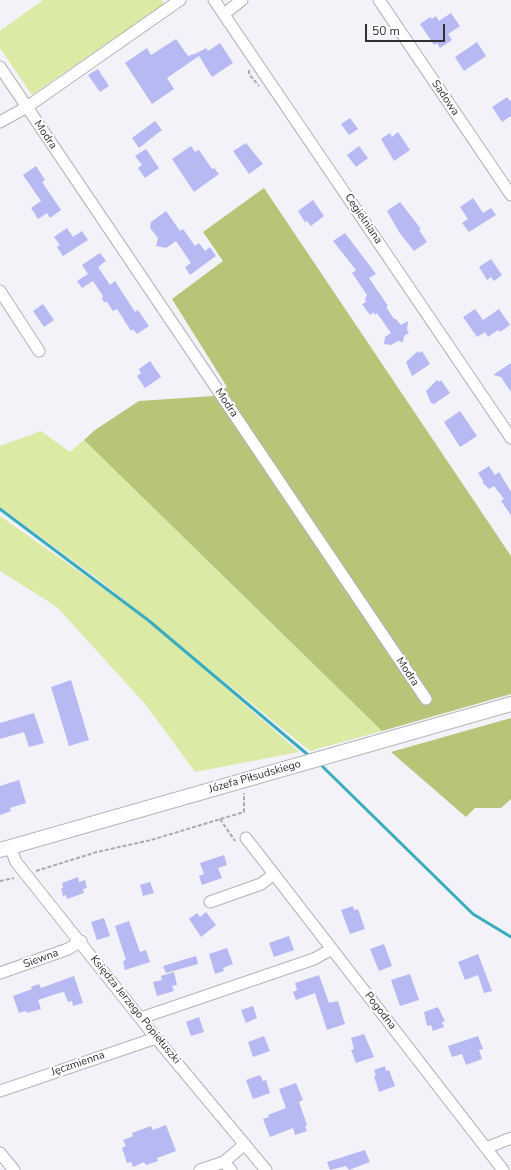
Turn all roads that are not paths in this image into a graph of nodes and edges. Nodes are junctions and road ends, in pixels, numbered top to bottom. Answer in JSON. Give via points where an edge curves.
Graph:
{"nodes":[{"id":1,"x":180,"y":0,"type":"edge"},
{"id":2,"x":214,"y":0,"type":"edge"},
{"id":3,"x":242,"y":0,"type":"edge"},
{"id":4,"x":379,"y":0,"type":"edge"},
{"id":5,"x":224,"y":14,"type":"junction"},
{"id":6,"x":0,"y":67,"type":"edge"},
{"id":7,"x":27,"y":108,"type":"junction"},
{"id":8,"x":0,"y":122,"type":"edge"},
{"id":9,"x":511,"y":195,"type":"edge"},
{"id":10,"x":0,"y":291,"type":"edge"},
{"id":11,"x":39,"y":350,"type":"dead end"},
{"id":12,"x":511,"y":438,"type":"edge"},
{"id":13,"x":426,"y":699,"type":"dead end"},
{"id":14,"x":511,"y":704,"type":"edge"},
{"id":15,"x":246,"y":838,"type":"dead end"},
{"id":16,"x":5,"y":848,"type":"edge"},
{"id":17,"x":274,"y":874,"type":"junction"},
{"id":18,"x":210,"y":902,"type":"dead end"},
{"id":19,"x":81,"y":941,"type":"junction"},
{"id":20,"x":332,"y":949,"type":"junction"},
{"id":21,"x":0,"y":973,"type":"edge"},
{"id":22,"x":141,"y":1018,"type":"junction"},
{"id":23,"x":156,"y":1038,"type":"junction"},
{"id":24,"x":0,"y":1091,"type":"edge"},
{"id":25,"x":511,"y":1138,"type":"edge"},
{"id":26,"x":245,"y":1144,"type":"junction"},
{"id":27,"x":486,"y":1148,"type":"junction"},
{"id":28,"x":0,"y":1153,"type":"edge"},
{"id":29,"x":227,"y":1166,"type":"edge"},
{"id":30,"x":14,"y":1170,"type":"edge"},
{"id":31,"x":200,"y":1170,"type":"edge"},
{"id":32,"x":266,"y":1170,"type":"edge"},
{"id":33,"x":503,"y":1170,"type":"edge"}],
"edges":[{"from":1,"to":7,"type":"street"},
{"from":2,"to":5,"type":"street","name":"Cegielniana"},
{"from":3,"to":5,"type":"street"},
{"from":4,"to":9,"type":"street","name":"Sadowa"},
{"from":5,"to":12,"type":"street","name":"Cegielniana"},
{"from":6,"to":7,"type":"street","name":"Modra"},
{"from":7,"to":8,"type":"street"},
{"from":7,"to":13,"type":"street","name":"Modra"},
{"from":10,"to":11,"type":"street"},
{"from":14,"to":16,"type":"main road","name":"Józefa Piłsudskiego"},
{"from":15,"to":17,"type":"street","name":"Pogodna"},
{"from":16,"to":19,"type":"street","name":"Księdza Jerzego Popiełuszki"},
{"from":17,"to":18,"type":"street","via":[[261,884]]},
{"from":17,"to":20,"type":"street","name":"Pogodna"},
{"from":19,"to":21,"type":"street","name":"Siewna","via":[[68,949]]},
{"from":19,"to":22,"type":"street","name":"Księdza Jerzego Popiełuszki"},
{"from":20,"to":22,"type":"street","via":[[314,959]]},
{"from":20,"to":27,"type":"street","name":"Pogodna"},
{"from":22,"to":23,"type":"street","name":"Księdza Jerzego Popiełuszki"},
{"from":23,"to":24,"type":"street","name":"Jęczmienna"},
{"from":23,"to":26,"type":"street","name":"Księdza Jerzego Popiełuszki"},
{"from":25,"to":27,"type":"street"},
{"from":26,"to":29,"type":"street"},
{"from":26,"to":32,"type":"street","name":"Księdza Jerzego Popiełuszki"},
{"from":27,"to":33,"type":"street","name":"Pogodna"},
{"from":28,"to":30,"type":"street"},
{"from":29,"to":31,"type":"street"}]}
